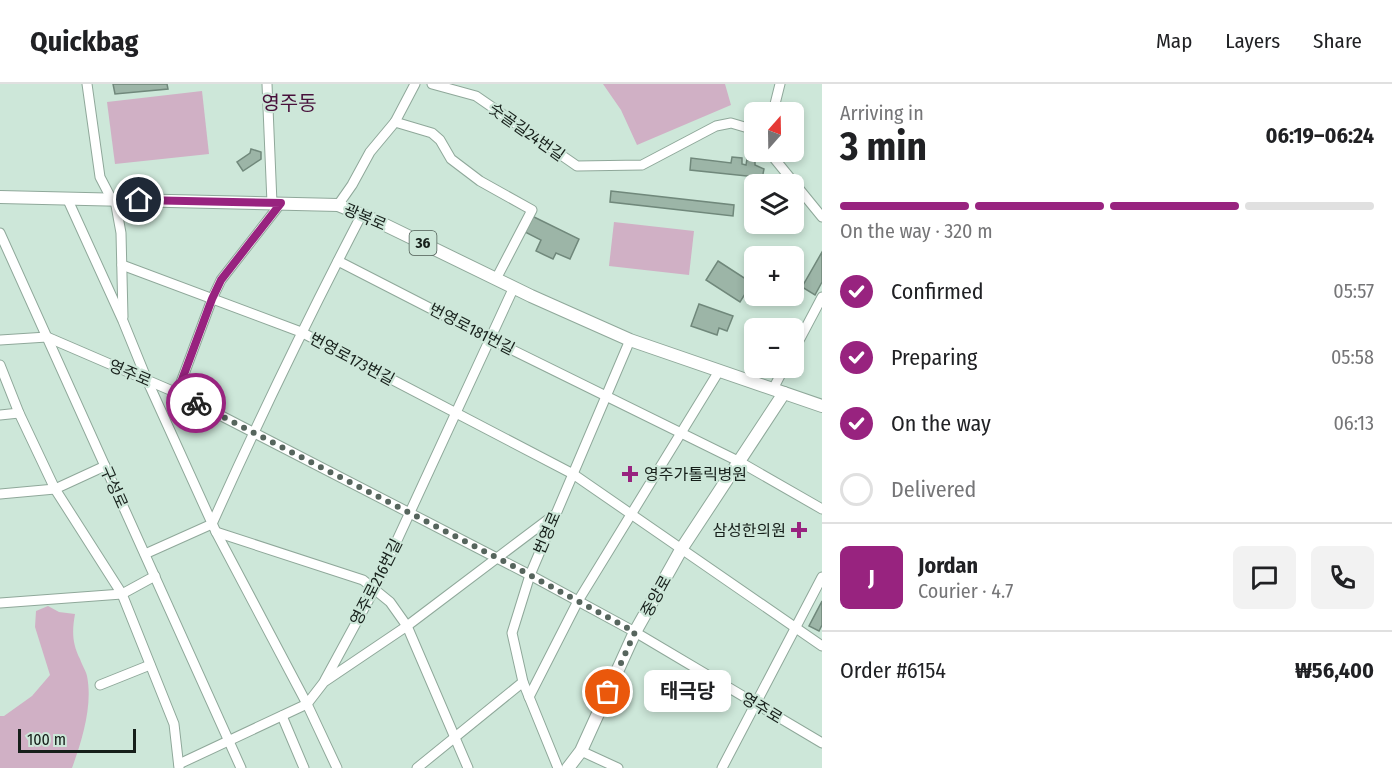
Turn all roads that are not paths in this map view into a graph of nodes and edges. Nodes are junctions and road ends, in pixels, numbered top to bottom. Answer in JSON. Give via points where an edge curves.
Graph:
{"nodes":[{"id":1,"x":267,"y":84,"type":"edge"},
{"id":2,"x":414,"y":84,"type":"edge"},
{"id":3,"x":432,"y":84,"type":"edge"},
{"id":4,"x":780,"y":84,"type":"edge"},
{"id":5,"x":88,"y":85,"type":"edge"},
{"id":6,"x":776,"y":102,"type":"edge"},
{"id":7,"x":395,"y":122,"type":"junction"},
{"id":8,"x":744,"y":127,"type":"edge"},
{"id":9,"x":777,"y":162,"type":"edge"},
{"id":10,"x":0,"y":197,"type":"edge"},
{"id":11,"x":67,"y":198,"type":"junction"},
{"id":12,"x":114,"y":200,"type":"junction"},
{"id":13,"x":277,"y":203,"type":"junction"},
{"id":14,"x":338,"y":206,"type":"junction"},
{"id":15,"x":362,"y":214,"type":"junction"},
{"id":16,"x":822,"y":217,"type":"edge"},
{"id":17,"x":0,"y":233,"type":"edge"},
{"id":18,"x":338,"y":261,"type":"junction"},
{"id":19,"x":122,"y":265,"type":"junction"},
{"id":20,"x":496,"y":279,"type":"junction"},
{"id":21,"x":514,"y":287,"type":"junction"},
{"id":22,"x":822,"y":297,"type":"edge"},
{"id":23,"x":212,"y":299,"type":"junction"},
{"id":24,"x":123,"y":321,"type":"junction"},
{"id":25,"x":804,"y":331,"type":"edge"},
{"id":26,"x":301,"y":332,"type":"junction"},
{"id":27,"x":47,"y":337,"type":"junction"},
{"id":28,"x":490,"y":339,"type":"junction"},
{"id":29,"x":0,"y":340,"type":"edge"},
{"id":30,"x":630,"y":340,"type":"junction"},
{"id":31,"x":0,"y":365,"type":"edge"},
{"id":32,"x":719,"y":371,"type":"junction"},
{"id":33,"x":781,"y":378,"type":"edge"},
{"id":34,"x":147,"y":380,"type":"junction"},
{"id":35,"x":778,"y":391,"type":"junction"},
{"id":36,"x":177,"y":393,"type":"junction"},
{"id":37,"x":606,"y":396,"type":"junction"},
{"id":38,"x":822,"y":406,"type":"edge"},
{"id":39,"x":19,"y":413,"type":"junction"},
{"id":40,"x":456,"y":414,"type":"junction"},
{"id":41,"x":0,"y":415,"type":"edge"},
{"id":42,"x":252,"y":433,"type":"junction"},
{"id":43,"x":681,"y":433,"type":"junction"},
{"id":44,"x":740,"y":462,"type":"junction"},
{"id":45,"x":105,"y":466,"type":"junction"},
{"id":46,"x":573,"y":474,"type":"junction"},
{"id":47,"x":54,"y":489,"type":"junction"},
{"id":48,"x":0,"y":494,"type":"edge"},
{"id":49,"x":822,"y":509,"type":"edge"},
{"id":50,"x":556,"y":514,"type":"junction"},
{"id":51,"x":631,"y":514,"type":"junction"},
{"id":52,"x":410,"y":515,"type":"junction"},
{"id":53,"x":214,"y":528,"type":"junction"},
{"id":54,"x":682,"y":548,"type":"junction"},
{"id":55,"x":145,"y":554,"type":"junction"},
{"id":56,"x":497,"y":558,"type":"junction"},
{"id":57,"x":530,"y":575,"type":"junction"},
{"id":58,"x":154,"y":576,"type":"junction"},
{"id":59,"x":822,"y":577,"type":"edge"},
{"id":60,"x":375,"y":588,"type":"junction"},
{"id":61,"x":122,"y":594,"type":"junction"},
{"id":62,"x":578,"y":601,"type":"junction"},
{"id":63,"x":0,"y":603,"type":"edge"},
{"id":64,"x":407,"y":626,"type":"junction"},
{"id":65,"x":795,"y":627,"type":"junction"},
{"id":66,"x":635,"y":632,"type":"junction"},
{"id":67,"x":822,"y":646,"type":"edge"},
{"id":68,"x":150,"y":665,"type":"junction"},
{"id":69,"x":324,"y":682,"type":"junction"},
{"id":70,"x":523,"y":682,"type":"junction"},
{"id":71,"x":100,"y":685,"type":"dead end"},
{"id":72,"x":529,"y":697,"type":"junction"},
{"id":73,"x":754,"y":703,"type":"junction"},
{"id":74,"x":307,"y":704,"type":"junction"},
{"id":75,"x":282,"y":716,"type":"junction"},
{"id":76,"x":456,"y":737,"type":"junction"},
{"id":77,"x":228,"y":741,"type":"junction"},
{"id":78,"x":822,"y":743,"type":"edge"},
{"id":79,"x":581,"y":751,"type":"junction"},
{"id":80,"x":179,"y":766,"type":"edge"},
{"id":81,"x":241,"y":768,"type":"edge"},
{"id":82,"x":304,"y":768,"type":"edge"},
{"id":83,"x":337,"y":768,"type":"edge"},
{"id":84,"x":417,"y":768,"type":"edge"},
{"id":85,"x":468,"y":768,"type":"edge"},
{"id":86,"x":558,"y":768,"type":"edge"},
{"id":87,"x":568,"y":768,"type":"edge"},
{"id":88,"x":618,"y":768,"type":"edge"},
{"id":89,"x":722,"y":768,"type":"edge"}],
"edges":[{"from":1,"to":13,"type":"street"},
{"from":2,"to":7,"type":"street"},
{"from":3,"to":8,"type":"street","name":"숫골길24번길","via":[[476,96],[577,166],[642,165],[716,126],[731,123]]},
{"from":4,"to":6,"type":"street"},
{"from":5,"to":12,"type":"street","via":[[100,177]]},
{"from":7,"to":14,"type":"street","via":[[370,152]]},
{"from":7,"to":20,"type":"street","via":[[432,133],[450,159],[532,210]]},
{"from":9,"to":16,"type":"street"},
{"from":10,"to":11,"type":"main road","name":"광복로","number":"36"},
{"from":11,"to":12,"type":"main road","name":"광복로","number":"36"},
{"from":11,"to":24,"type":"street"},
{"from":12,"to":13,"type":"main road","name":"광복로","number":"36"},
{"from":12,"to":19,"type":"street"},
{"from":13,"to":14,"type":"main road","name":"광복로","number":"36"},
{"from":13,"to":23,"type":"street","via":[[221,280]]},
{"from":14,"to":15,"type":"main road","name":"광복로","number":"36"},
{"from":15,"to":18,"type":"street"},
{"from":15,"to":20,"type":"main road","name":"광복로","number":"36"},
{"from":17,"to":27,"type":"street","name":"구성로"},
{"from":18,"to":26,"type":"street"},
{"from":18,"to":28,"type":"street","name":"번영로181번길"},
{"from":19,"to":23,"type":"street","name":"번영로173번길"},
{"from":19,"to":24,"type":"street"},
{"from":20,"to":21,"type":"main road","name":"광복로","number":"36"},
{"from":21,"to":28,"type":"street","name":"영주로216번길"},
{"from":21,"to":30,"type":"main road","name":"광복로","number":"36"},
{"from":22,"to":25,"type":"street"},
{"from":23,"to":26,"type":"street","name":"번영로173번길"},
{"from":23,"to":36,"type":"street"},
{"from":24,"to":34,"type":"street"},
{"from":26,"to":40,"type":"street","name":"번영로173번길"},
{"from":26,"to":42,"type":"street"},
{"from":27,"to":29,"type":"street","name":"영주로"},
{"from":27,"to":34,"type":"street","name":"영주로"},
{"from":27,"to":45,"type":"street","name":"구성로"},
{"from":28,"to":37,"type":"street","name":"번영로181번길"},
{"from":28,"to":40,"type":"street","name":"영주로216번길"},
{"from":30,"to":32,"type":"main road","name":"광복로","number":"36"},
{"from":30,"to":37,"type":"street","name":"번영로"},
{"from":31,"to":39,"type":"street"},
{"from":32,"to":35,"type":"main road","name":"광복로","number":"36"},
{"from":32,"to":43,"type":"street"},
{"from":33,"to":35,"type":"street"},
{"from":34,"to":36,"type":"street","name":"영주로"},
{"from":34,"to":53,"type":"street"},
{"from":35,"to":38,"type":"main road","name":"광복로","number":"36"},
{"from":35,"to":44,"type":"main road","name":"중앙로"},
{"from":36,"to":42,"type":"street","name":"영주로"},
{"from":37,"to":43,"type":"street"},
{"from":37,"to":46,"type":"street","name":"번영로"},
{"from":39,"to":41,"type":"street"},
{"from":39,"to":47,"type":"street"},
{"from":40,"to":46,"type":"street","name":"번영로173번길"},
{"from":40,"to":52,"type":"street","name":"영주로216번길"},
{"from":42,"to":52,"type":"street","name":"영주로"},
{"from":42,"to":53,"type":"street"},
{"from":43,"to":44,"type":"street"},
{"from":43,"to":51,"type":"street"},
{"from":44,"to":49,"type":"street"},
{"from":44,"to":54,"type":"main road","name":"중앙로"},
{"from":45,"to":47,"type":"street"},
{"from":45,"to":55,"type":"street","name":"구성로"},
{"from":46,"to":50,"type":"street","name":"번영로"},
{"from":46,"to":51,"type":"street"},
{"from":47,"to":48,"type":"street"},
{"from":47,"to":61,"type":"street"},
{"from":50,"to":56,"type":"street"},
{"from":50,"to":57,"type":"street","name":"번영로"},
{"from":51,"to":54,"type":"street"},
{"from":51,"to":62,"type":"street"},
{"from":52,"to":56,"type":"street","name":"영주로"},
{"from":52,"to":60,"type":"street","name":"영주로216번길"},
{"from":53,"to":55,"type":"street"},
{"from":53,"to":60,"type":"street","via":[[363,580]]},
{"from":53,"to":74,"type":"street"},
{"from":54,"to":65,"type":"street"},
{"from":54,"to":66,"type":"main road","name":"중앙로"},
{"from":55,"to":58,"type":"street","name":"구성로"},
{"from":56,"to":57,"type":"street","name":"영주로"},
{"from":56,"to":64,"type":"street"},
{"from":57,"to":62,"type":"street","name":"영주로"},
{"from":57,"to":70,"type":"street","name":"번영로","via":[[512,633]]},
{"from":58,"to":61,"type":"street"},
{"from":58,"to":77,"type":"street","name":"구성로"},
{"from":59,"to":65,"type":"street"},
{"from":60,"to":64,"type":"street"},
{"from":60,"to":69,"type":"street","name":"영주로216번길"},
{"from":61,"to":63,"type":"street"},
{"from":61,"to":68,"type":"street"},
{"from":62,"to":66,"type":"street","name":"영주로"},
{"from":62,"to":72,"type":"street"},
{"from":64,"to":69,"type":"street"},
{"from":64,"to":76,"type":"street"},
{"from":65,"to":67,"type":"street"},
{"from":65,"to":73,"type":"street"},
{"from":66,"to":73,"type":"street","name":"영주로"},
{"from":66,"to":79,"type":"main road","name":"중앙로"},
{"from":68,"to":71,"type":"street"},
{"from":68,"to":80,"type":"street","via":[[174,724]]},
{"from":69,"to":74,"type":"street"},
{"from":70,"to":72,"type":"street","name":"번영로"},
{"from":70,"to":76,"type":"street"},
{"from":72,"to":86,"type":"street","name":"번영로"},
{"from":73,"to":78,"type":"street","name":"영주로"},
{"from":73,"to":89,"type":"street"},
{"from":74,"to":75,"type":"street"},
{"from":74,"to":83,"type":"street"},
{"from":75,"to":77,"type":"street"},
{"from":75,"to":82,"type":"street"},
{"from":76,"to":84,"type":"street"},
{"from":76,"to":85,"type":"street"},
{"from":77,"to":80,"type":"street"},
{"from":77,"to":81,"type":"street","name":"구성로"},
{"from":79,"to":87,"type":"main road","name":"중앙로"},
{"from":79,"to":88,"type":"street"}]}
